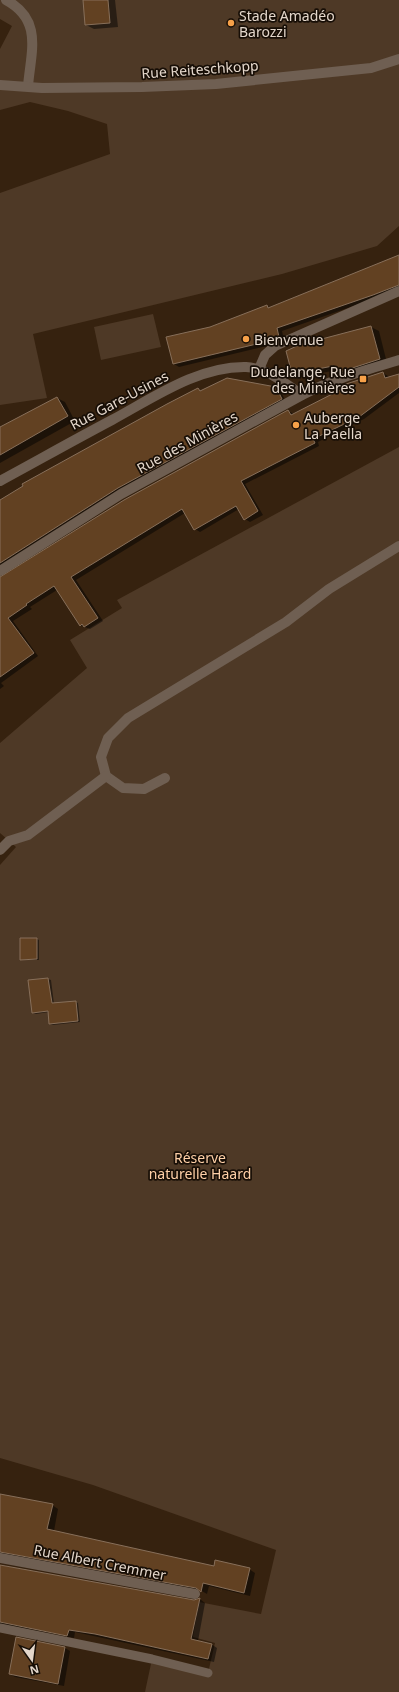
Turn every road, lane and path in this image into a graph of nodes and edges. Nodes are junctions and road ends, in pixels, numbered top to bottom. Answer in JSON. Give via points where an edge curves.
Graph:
{"nodes":[{"id":1,"x":6,"y":0,"type":"edge"},
{"id":2,"x":399,"y":59,"type":"edge"},
{"id":3,"x":0,"y":85,"type":"edge"},
{"id":4,"x":28,"y":86,"type":"junction"},
{"id":5,"x":399,"y":291,"type":"edge"},
{"id":6,"x":399,"y":360,"type":"edge"},
{"id":7,"x":259,"y":369,"type":"junction"},
{"id":8,"x":302,"y":395,"type":"junction"},
{"id":9,"x":0,"y":481,"type":"edge"},
{"id":10,"x":399,"y":546,"type":"edge"},
{"id":11,"x":0,"y":571,"type":"edge"},
{"id":12,"x":106,"y":776,"type":"junction"},
{"id":13,"x":165,"y":778,"type":"dead end"},
{"id":14,"x":0,"y":850,"type":"edge"},
{"id":15,"x":0,"y":1558,"type":"edge"},
{"id":16,"x":195,"y":1594,"type":"dead end"},
{"id":17,"x":0,"y":1628,"type":"edge"},
{"id":18,"x":208,"y":1673,"type":"dead end"}],
"edges":[{"from":1,"to":4,"type":"street","via":[[18,7],[28,19],[32,33]]},
{"from":2,"to":4,"type":"street","name":"Rue Reiteschkopp","via":[[371,68],[216,84],[101,88]]},
{"from":3,"to":4,"type":"street","name":"Rue Reiteschkopp"},
{"from":5,"to":7,"type":"street","via":[[275,346],[265,355]]},
{"from":6,"to":8,"type":"street","name":"Rue des Minières","via":[[346,376]]},
{"from":7,"to":8,"type":"street","name":"Rue Gare-Usines"},
{"from":7,"to":9,"type":"street","name":"Rue Gare-Usines","via":[[232,368],[181,382]]},
{"from":8,"to":11,"type":"street","name":"Rue des Minières","via":[[121,494]]},
{"from":10,"to":12,"type":"street","via":[[329,589],[286,622],[128,718],[108,738],[101,757]]},
{"from":12,"to":13,"type":"street","via":[[123,788],[144,788]]},
{"from":12,"to":14,"type":"street","via":[[28,835],[9,841]]},
{"from":15,"to":16,"type":"street","name":"Rue Albert Cremmer"},
{"from":17,"to":18,"type":"lane"}]}
